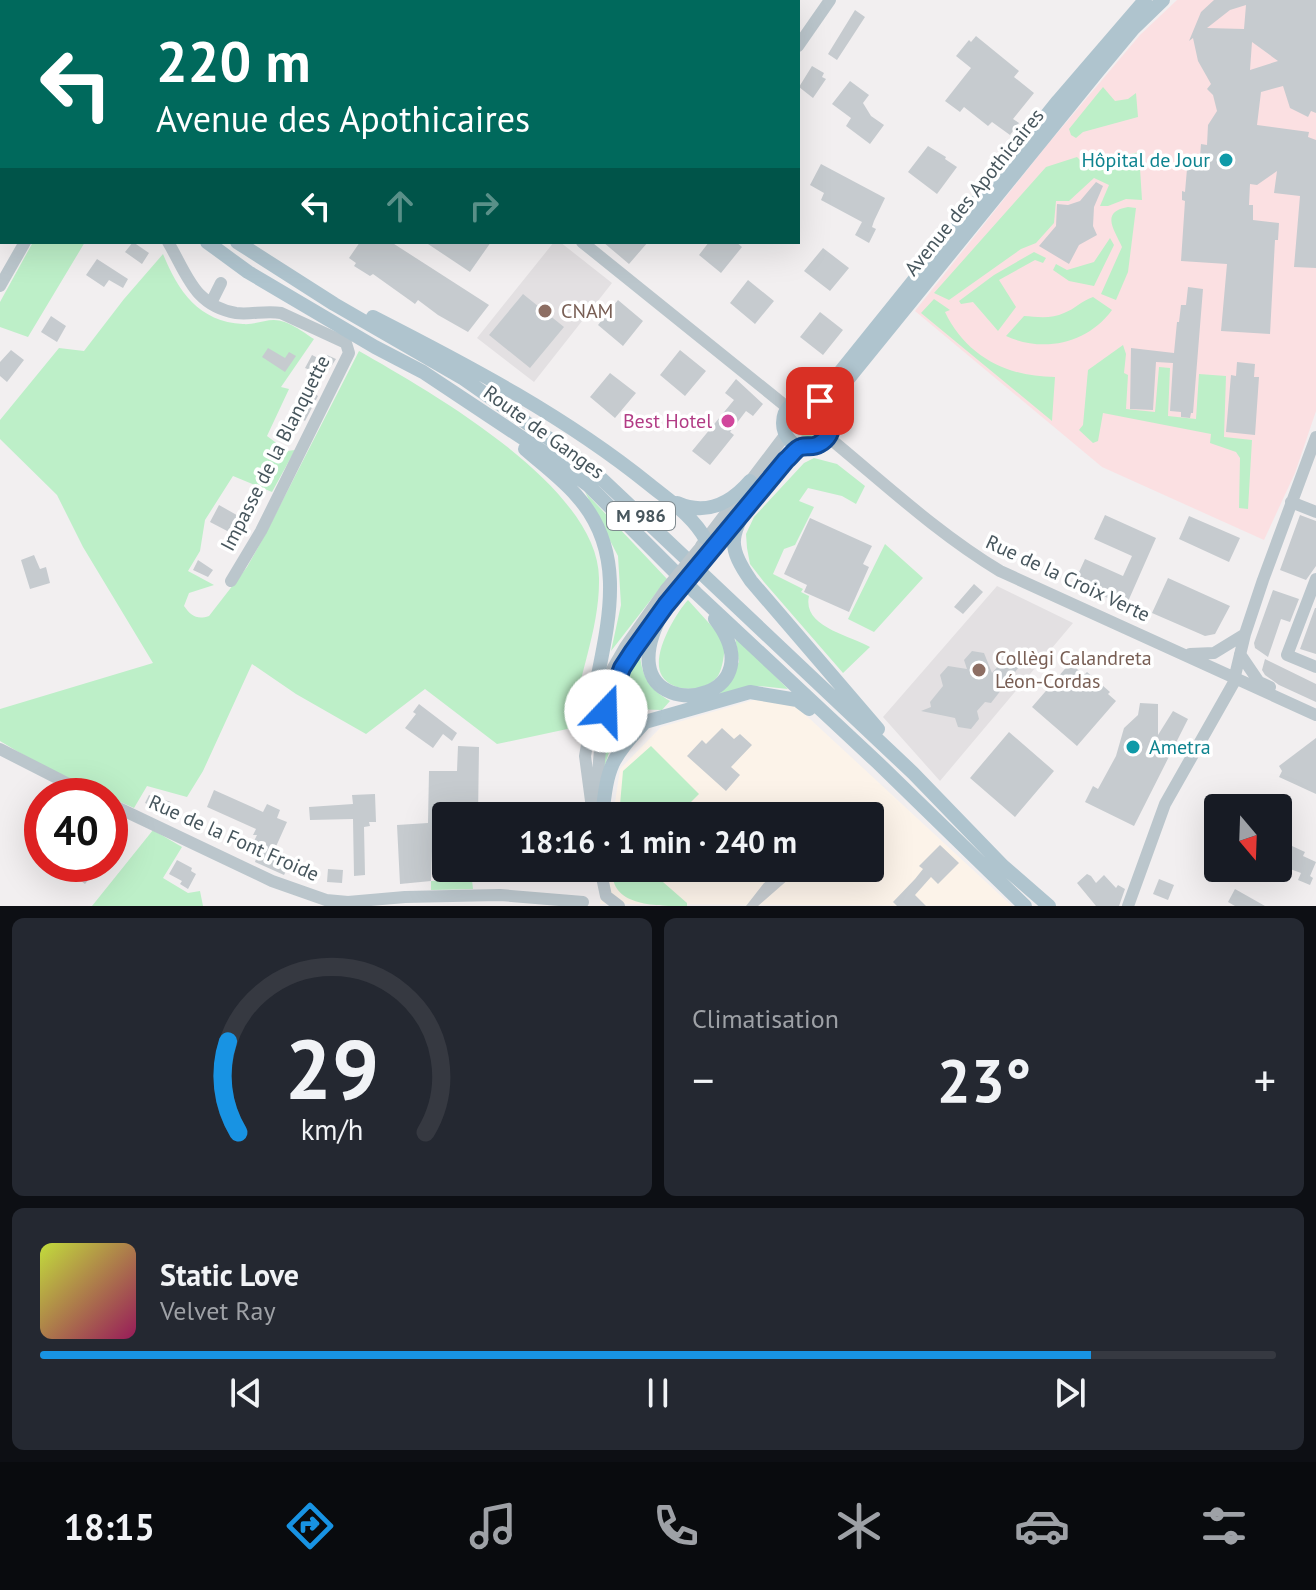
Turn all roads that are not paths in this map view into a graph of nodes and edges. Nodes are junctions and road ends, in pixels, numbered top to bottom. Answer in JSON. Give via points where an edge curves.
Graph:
{"nodes":[{"id":1,"x":830,"y":0,"type":"edge"},
{"id":2,"x":1145,"y":0,"type":"edge"},
{"id":3,"x":1163,"y":0,"type":"edge"},
{"id":4,"x":800,"y":43,"type":"edge"},
{"id":5,"x":24,"y":244,"type":"edge"},
{"id":6,"x":169,"y":244,"type":"edge"},
{"id":7,"x":210,"y":244,"type":"edge"},
{"id":8,"x":240,"y":244,"type":"edge"},
{"id":9,"x":584,"y":244,"type":"edge"},
{"id":10,"x":221,"y":283,"type":"dead end"},
{"id":11,"x":0,"y":286,"type":"edge"},
{"id":12,"x":211,"y":303,"type":"junction"},
{"id":13,"x":334,"y":304,"type":"junction"},
{"id":14,"x":813,"y":399,"type":"junction"},
{"id":15,"x":788,"y":408,"type":"junction"},
{"id":16,"x":832,"y":419,"type":"junction"},
{"id":17,"x":496,"y":421,"type":"junction"},
{"id":18,"x":786,"y":434,"type":"junction"},
{"id":19,"x":828,"y":437,"type":"junction"},
{"id":20,"x":1316,"y":437,"type":"edge"},
{"id":21,"x":801,"y":447,"type":"junction"},
{"id":22,"x":750,"y":481,"type":"junction"},
{"id":23,"x":664,"y":496,"type":"junction"},
{"id":24,"x":1291,"y":502,"type":"junction"},
{"id":25,"x":749,"y":503,"type":"junction"},
{"id":26,"x":1316,"y":512,"type":"edge"},
{"id":27,"x":703,"y":550,"type":"junction"},
{"id":28,"x":1316,"y":579,"type":"edge"},
{"id":29,"x":231,"y":581,"type":"dead end"},
{"id":30,"x":696,"y":593,"type":"junction"},
{"id":31,"x":669,"y":595,"type":"junction"},
{"id":32,"x":1245,"y":634,"type":"junction"},
{"id":33,"x":1185,"y":653,"type":"junction"},
{"id":34,"x":1240,"y":654,"type":"junction"},
{"id":35,"x":1316,"y":667,"type":"edge"},
{"id":36,"x":1234,"y":678,"type":"junction"},
{"id":37,"x":607,"y":679,"type":"junction"},
{"id":38,"x":609,"y":701,"type":"junction"},
{"id":39,"x":1288,"y":702,"type":"junction"},
{"id":40,"x":1316,"y":715,"type":"edge"},
{"id":41,"x":645,"y":722,"type":"junction"},
{"id":42,"x":588,"y":733,"type":"junction"},
{"id":43,"x":0,"y":749,"type":"edge"},
{"id":44,"x":877,"y":762,"type":"junction"},
{"id":45,"x":913,"y":773,"type":"junction"},
{"id":46,"x":57,"y":778,"type":"edge"},
{"id":47,"x":595,"y":802,"type":"edge"},
{"id":48,"x":598,"y":802,"type":"edge"},
{"id":49,"x":601,"y":802,"type":"edge"},
{"id":50,"x":128,"y":813,"type":"edge"},
{"id":51,"x":606,"y":882,"type":"edge"},
{"id":52,"x":583,"y":902,"type":"dead end"},
{"id":53,"x":614,"y":902,"type":"edge"},
{"id":54,"x":1025,"y":906,"type":"edge"},
{"id":55,"x":1049,"y":906,"type":"edge"},
{"id":56,"x":1128,"y":906,"type":"edge"}],
"edges":[{"from":1,"to":4,"type":"street"},
{"from":2,"to":14,"type":"main road","name":"Avenue des Apothicaires"},
{"from":3,"to":16,"type":"main road","name":"Avenue des Apothicaires","via":[[1106,60],[839,390]]},
{"from":5,"to":11,"type":"street"},
{"from":6,"to":12,"type":"street","via":[[189,283]]},
{"from":7,"to":17,"type":"main road","name":"Route de Ganges","number":"M 986"},
{"from":8,"to":13,"type":"main road","name":"Route de Ganges","number":"M 986"},
{"from":9,"to":15,"type":"street"},
{"from":10,"to":12,"type":"street"},
{"from":12,"to":29,"type":"street","name":"Impasse de la Blanquette","via":[[239,314],[281,313],[349,347],[261,531]]},
{"from":13,"to":23,"type":"main road","number":"M 986","via":[[353,307],[489,378],[579,433]]},
{"from":13,"to":45,"type":"main road","name":"Route de Ganges","number":"M 986","via":[[464,379],[588,466]]},
{"from":14,"to":15,"type":"main road","name":"Avenue des Apothicaires","via":[[799,399]]},
{"from":14,"to":16,"type":"main road","via":[[826,406]]},
{"from":15,"to":18,"type":"main road"},
{"from":16,"to":19,"type":"main road","name":"Avenue des Apothicaires"},
{"from":17,"to":30,"type":"main road","name":"Route de Ganges","number":"M 986","via":[[589,486]]},
{"from":17,"to":42,"type":"main road","via":[[576,494],[607,554],[612,593]]},
{"from":18,"to":21,"type":"main road"},
{"from":18,"to":22,"type":"street"},
{"from":19,"to":21,"type":"main road","via":[[819,445]]},
{"from":19,"to":33,"type":"street","name":"Rue de la Croix Verte","via":[[970,553],[1032,587]]},
{"from":20,"to":24,"type":"street"},
{"from":21,"to":25,"type":"street"},
{"from":22,"to":23,"type":"main road","via":[[737,496],[701,509]]},
{"from":22,"to":27,"type":"street"},
{"from":23,"to":27,"type":"main road","via":[[698,525]]},
{"from":24,"to":26,"type":"street"},
{"from":24,"to":32,"type":"street"},
{"from":25,"to":27,"type":"street"},
{"from":25,"to":45,"type":"main road","via":[[735,527],[739,564]]},
{"from":27,"to":31,"type":"street","bridge":true},
{"from":28,"to":35,"type":"street","via":[[1287,655]]},
{"from":30,"to":31,"type":"main road","number":"M 986","via":[[730,640],[732,655],[719,687],[696,696],[674,693],[655,680],[649,666],[649,649]]},
{"from":30,"to":44,"type":"main road","name":"Route de Ganges","number":"M 986"},
{"from":31,"to":37,"type":"street","via":[[625,647]]},
{"from":31,"to":38,"type":"street","via":[[622,668]]},
{"from":32,"to":33,"type":"street","via":[[1214,653]]},
{"from":32,"to":34,"type":"street"},
{"from":33,"to":36,"type":"street","name":"Rue de la Croix Verte"},
{"from":34,"to":36,"type":"street"},
{"from":34,"to":39,"type":"street","name":"Rue de la Croix Verte","via":[[1259,682]]},
{"from":36,"to":39,"type":"street","name":"Rue de la Croix Verte"},
{"from":36,"to":56,"type":"street","via":[[1165,804]]},
{"from":37,"to":38,"type":"main road"},
{"from":37,"to":42,"type":"street"},
{"from":38,"to":41,"type":"main road","via":[[625,717]]},
{"from":38,"to":48,"type":"street","via":[[601,729]]},
{"from":39,"to":40,"type":"street","name":"Rue de la Croix Verte"},
{"from":41,"to":44,"type":"main road","number":"M 986","via":[[750,692],[776,694],[797,700]]},
{"from":41,"to":49,"type":"main road","via":[[609,769]]},
{"from":42,"to":47,"type":"street","via":[[585,756]]},
{"from":43,"to":46,"type":"street"},
{"from":44,"to":54,"type":"main road","name":"Route de Ganges","number":"M 986"},
{"from":45,"to":55,"type":"main road","name":"Route de Ganges"},
{"from":50,"to":52,"type":"street","name":"Rue de la Font Froide","via":[[272,881],[326,900],[500,895]]},
{"from":51,"to":53,"type":"street"}]}
